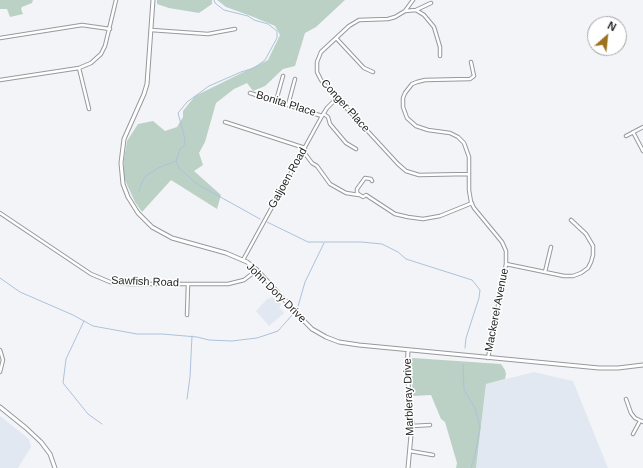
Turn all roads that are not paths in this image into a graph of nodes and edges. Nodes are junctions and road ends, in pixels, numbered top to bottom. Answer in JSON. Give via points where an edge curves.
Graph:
{"nodes":[{"id":1,"x":116,"y":0,"type":"edge"},
{"id":2,"x":153,"y":0,"type":"edge"},
{"id":3,"x":413,"y":0,"type":"edge"},
{"id":4,"x":431,"y":3,"type":"dead end"},
{"id":5,"x":416,"y":10,"type":"junction"},
{"id":6,"x":404,"y":11,"type":"junction"},
{"id":7,"x":235,"y":29,"type":"dead end"},
{"id":8,"x":110,"y":30,"type":"junction"},
{"id":9,"x":151,"y":30,"type":"junction"},
{"id":10,"x":0,"y":38,"type":"edge"},
{"id":11,"x":336,"y":38,"type":"junction"},
{"id":12,"x":440,"y":56,"type":"dead end"},
{"id":13,"x":471,"y":62,"type":"dead end"},
{"id":14,"x":79,"y":68,"type":"junction"},
{"id":15,"x":373,"y":72,"type":"dead end"},
{"id":16,"x":283,"y":76,"type":"dead end"},
{"id":17,"x":295,"y":79,"type":"dead end"},
{"id":18,"x":0,"y":80,"type":"edge"},
{"id":19,"x":250,"y":93,"type":"dead end"},
{"id":20,"x":337,"y":98,"type":"junction"},
{"id":21,"x":276,"y":101,"type":"junction"},
{"id":22,"x":288,"y":105,"type":"junction"},
{"id":23,"x":89,"y":108,"type":"dead end"},
{"id":24,"x":323,"y":115,"type":"junction"},
{"id":25,"x":225,"y":122,"type":"dead end"},
{"id":26,"x":643,"y":127,"type":"edge"},
{"id":27,"x":633,"y":132,"type":"junction"},
{"id":28,"x":626,"y":136,"type":"dead end"},
{"id":29,"x":305,"y":148,"type":"junction"},
{"id":30,"x":356,"y":148,"type":"dead end"},
{"id":31,"x":643,"y":151,"type":"edge"},
{"id":32,"x":302,"y":153,"type":"junction"},
{"id":33,"x":468,"y":174,"type":"junction"},
{"id":34,"x":372,"y":181,"type":"dead end"},
{"id":35,"x":360,"y":195,"type":"junction"},
{"id":36,"x":472,"y":204,"type":"junction"},
{"id":37,"x":0,"y":213,"type":"edge"},
{"id":38,"x":571,"y":220,"type":"dead end"},
{"id":39,"x":551,"y":246,"type":"dead end"},
{"id":40,"x":243,"y":260,"type":"junction"},
{"id":41,"x":506,"y":264,"type":"junction"},
{"id":42,"x":257,"y":270,"type":"junction"},
{"id":43,"x":545,"y":272,"type":"junction"},
{"id":44,"x":188,"y":284,"type":"junction"},
{"id":45,"x":187,"y":315,"type":"dead end"},
{"id":46,"x":0,"y":350,"type":"edge"},
{"id":47,"x":408,"y":350,"type":"junction"},
{"id":48,"x":488,"y":358,"type":"junction"},
{"id":49,"x":643,"y":365,"type":"edge"},
{"id":50,"x":0,"y":372,"type":"edge"},
{"id":51,"x":626,"y":399,"type":"dead end"},
{"id":52,"x":0,"y":407,"type":"edge"},
{"id":53,"x":641,"y":422,"type":"edge"},
{"id":54,"x":430,"y":425,"type":"dead end"},
{"id":55,"x":412,"y":426,"type":"junction"},
{"id":56,"x":633,"y":434,"type":"dead end"},
{"id":57,"x":410,"y":451,"type":"junction"},
{"id":58,"x":433,"y":455,"type":"dead end"},
{"id":59,"x":55,"y":468,"type":"edge"},
{"id":60,"x":408,"y":468,"type":"edge"}],
"edges":[{"from":1,"to":8,"type":"street"},
{"from":2,"to":9,"type":"street","name":"John Dory Drive"},
{"from":3,"to":6,"type":"street","name":"Conger Place"},
{"from":4,"to":5,"type":"street"},
{"from":5,"to":6,"type":"street"},
{"from":5,"to":12,"type":"street","via":[[434,27]]},
{"from":6,"to":11,"type":"street","name":"Conger Place","via":[[392,18],[355,22]]},
{"from":7,"to":9,"type":"street","via":[[208,34]]},
{"from":8,"to":10,"type":"street","via":[[82,25]]},
{"from":8,"to":14,"type":"street","via":[[101,54]]},
{"from":9,"to":40,"type":"street","name":"John Dory Drive","via":[[147,84],[121,152],[121,171],[126,190],[138,213],[159,231],[172,238]]},
{"from":11,"to":15,"type":"street","via":[[364,68]]},
{"from":11,"to":20,"type":"street","name":"Conger Place","via":[[321,52],[317,72]]},
{"from":13,"to":33,"type":"street","name":"Mackerel Avenue","via":[[474,76],[470,79],[417,82],[407,91],[403,102],[407,118],[416,126],[450,133],[462,140],[468,151]]},
{"from":14,"to":18,"type":"street"},
{"from":14,"to":23,"type":"street"},
{"from":16,"to":21,"type":"street"},
{"from":17,"to":22,"type":"street"},
{"from":19,"to":21,"type":"street","name":"Bonita Place"},
{"from":20,"to":24,"type":"street","name":"Galjoen Road"},
{"from":20,"to":33,"type":"street","name":"Conger Place","via":[[406,171],[419,175]]},
{"from":21,"to":22,"type":"street","name":"Bonita Place"},
{"from":22,"to":24,"type":"street","name":"Bonita Place"},
{"from":24,"to":29,"type":"street","name":"Galjoen Road"},
{"from":24,"to":30,"type":"street","via":[[328,117],[330,124],[346,143]]},
{"from":25,"to":29,"type":"street"},
{"from":26,"to":27,"type":"street"},
{"from":27,"to":28,"type":"street"},
{"from":27,"to":31,"type":"street"},
{"from":29,"to":32,"type":"street","name":"Galjoen Road"},
{"from":32,"to":35,"type":"street","via":[[317,166],[330,184],[346,193]]},
{"from":32,"to":40,"type":"street","name":"Galjoen Road"},
{"from":33,"to":36,"type":"street","name":"Mackerel Avenue"},
{"from":34,"to":35,"type":"street","via":[[365,178],[357,191]]},
{"from":35,"to":36,"type":"street","via":[[366,195],[395,214],[423,219],[440,216]]},
{"from":36,"to":41,"type":"street","name":"Mackerel Avenue","via":[[504,246]]},
{"from":37,"to":44,"type":"street","name":"Sawfish Road","via":[[104,280],[116,283]]},
{"from":38,"to":43,"type":"street","via":[[592,242],[592,262],[584,271],[573,276]]},
{"from":39,"to":43,"type":"street"},
{"from":40,"to":42,"type":"street","name":"John Dory Drive"},
{"from":41,"to":43,"type":"street"},
{"from":41,"to":48,"type":"street","name":"Mackerel Avenue"},
{"from":42,"to":44,"type":"street","name":"Sawfish Road","via":[[249,278],[235,283]]},
{"from":42,"to":47,"type":"street","name":"John Dory Drive","via":[[303,320],[322,335],[351,344]]},
{"from":44,"to":45,"type":"street"},
{"from":46,"to":50,"type":"street"},
{"from":47,"to":48,"type":"street","name":"John Dory Drive"},
{"from":47,"to":55,"type":"street","name":"Marbleray Drive","via":[[407,372]]},
{"from":48,"to":49,"type":"street","name":"John Dory Drive","via":[[599,368]]},
{"from":51,"to":53,"type":"street","via":[[631,413]]},
{"from":52,"to":59,"type":"street","via":[[41,442],[50,454]]},
{"from":53,"to":56,"type":"street"},
{"from":54,"to":55,"type":"street"},
{"from":55,"to":57,"type":"street","name":"Marbleray Drive"},
{"from":57,"to":58,"type":"street"},
{"from":57,"to":60,"type":"street","name":"Marbleray Drive"}]}
